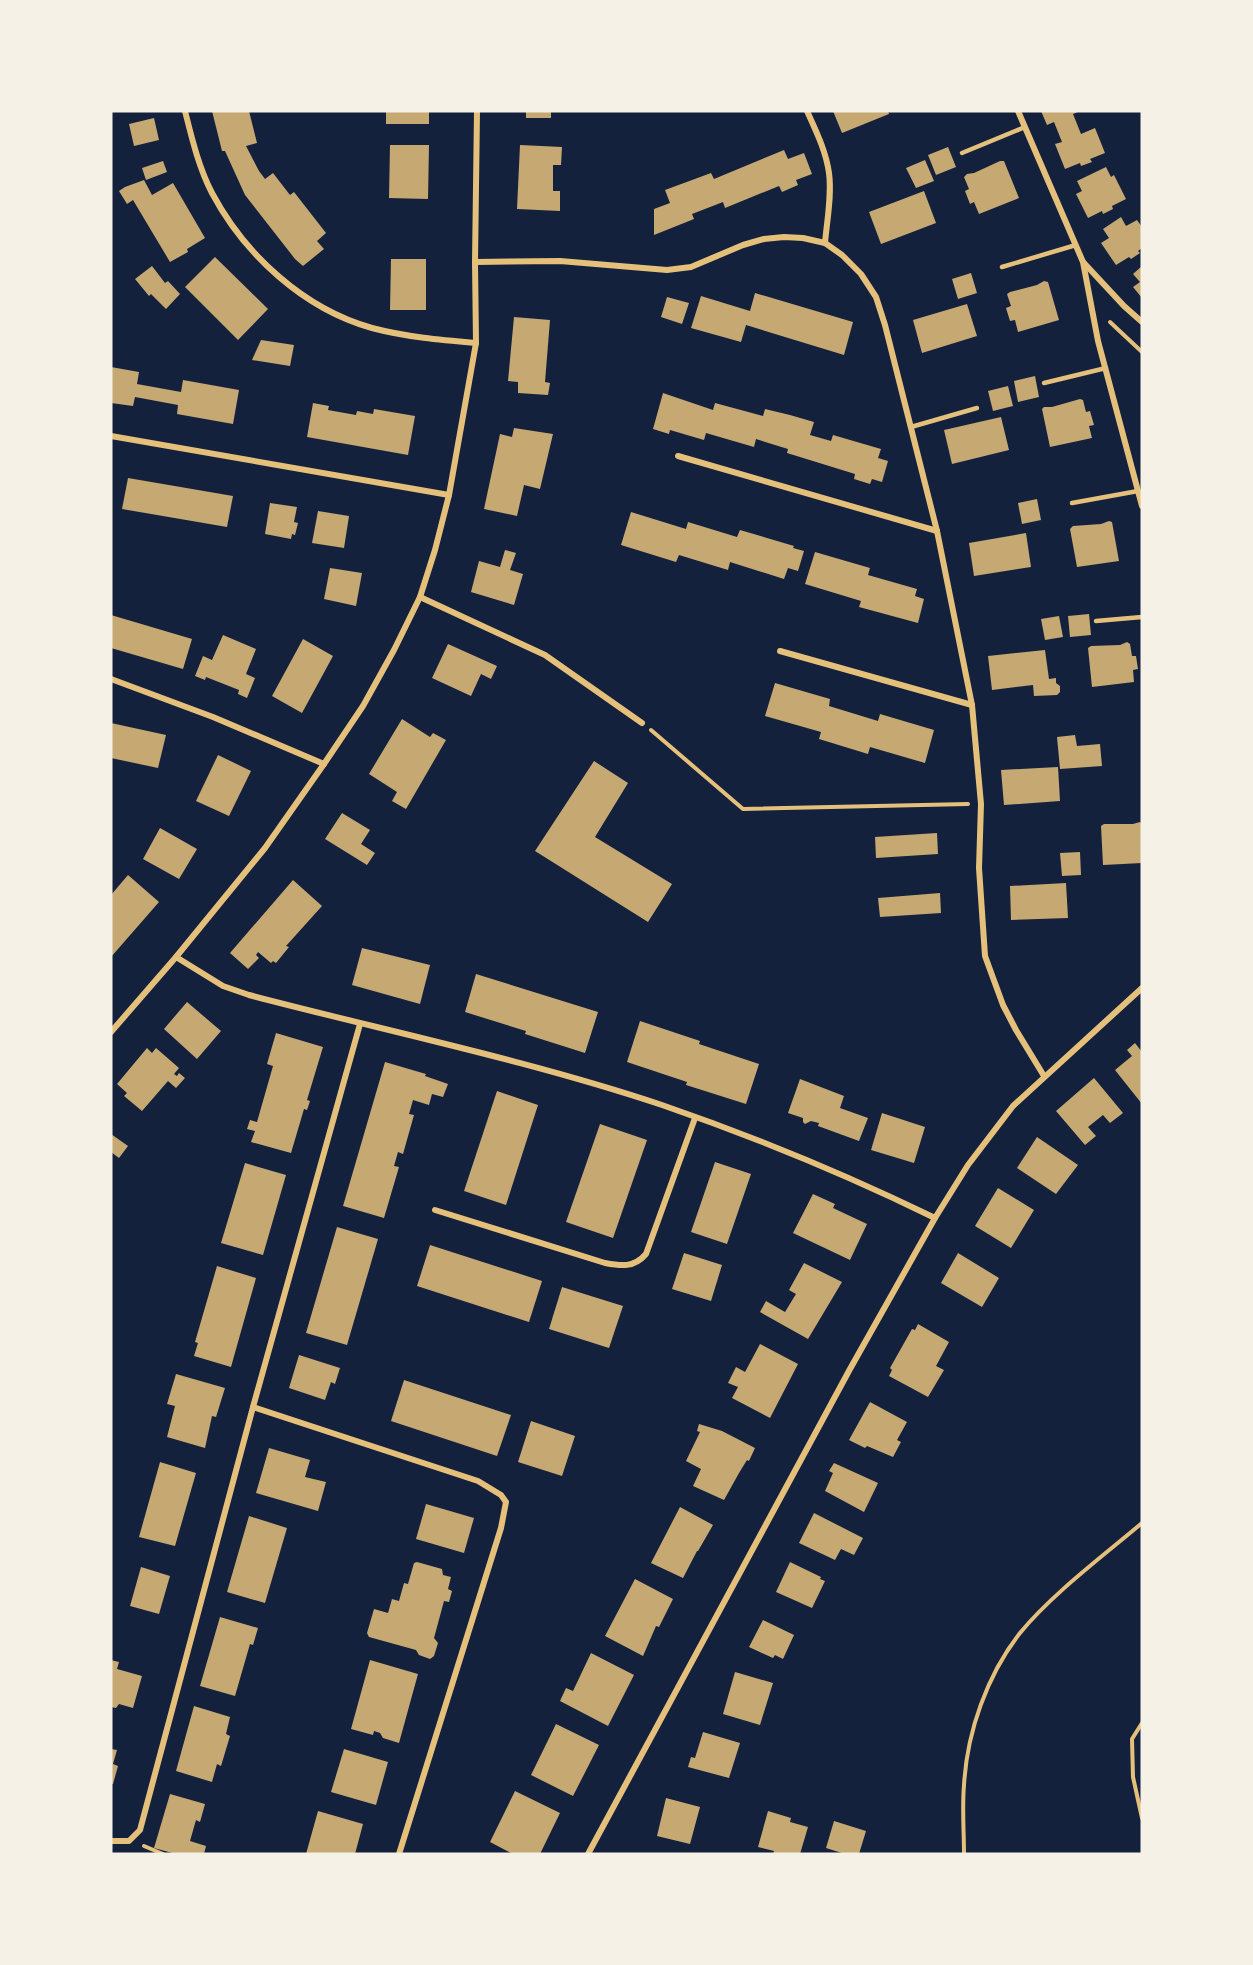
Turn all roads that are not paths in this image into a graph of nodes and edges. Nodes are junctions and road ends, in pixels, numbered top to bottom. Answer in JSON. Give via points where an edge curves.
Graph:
{"nodes":[{"id":1,"x":185,"y":111,"type":"edge"},
{"id":2,"x":477,"y":111,"type":"edge"},
{"id":3,"x":807,"y":111,"type":"edge"},
{"id":4,"x":1018,"y":111,"type":"edge"},
{"id":5,"x":1025,"y":127,"type":"junction"},
{"id":6,"x":962,"y":153,"type":"dead end"},
{"id":7,"x":825,"y":243,"type":"junction"},
{"id":8,"x":1076,"y":245,"type":"junction"},
{"id":9,"x":475,"y":262,"type":"junction"},
{"id":10,"x":1083,"y":262,"type":"junction"},
{"id":11,"x":1002,"y":267,"type":"dead end"},
{"id":12,"x":1142,"y":322,"type":"edge"},
{"id":13,"x":476,"y":343,"type":"junction"},
{"id":14,"x":1106,"y":368,"type":"junction"},
{"id":15,"x":1044,"y":383,"type":"dead end"},
{"id":16,"x":977,"y":408,"type":"dead end"},
{"id":17,"x":911,"y":427,"type":"junction"},
{"id":18,"x":111,"y":436,"type":"edge"},
{"id":19,"x":678,"y":456,"type":"dead end"},
{"id":20,"x":1138,"y":491,"type":"junction"},
{"id":21,"x":449,"y":495,"type":"junction"},
{"id":22,"x":1072,"y":503,"type":"dead end"},
{"id":23,"x":1142,"y":506,"type":"edge"},
{"id":24,"x":937,"y":531,"type":"junction"},
{"id":25,"x":420,"y":597,"type":"junction"},
{"id":26,"x":1142,"y":617,"type":"edge"},
{"id":27,"x":1096,"y":621,"type":"dead end"},
{"id":28,"x":780,"y":651,"type":"dead end"},
{"id":29,"x":111,"y":679,"type":"edge"},
{"id":30,"x":972,"y":705,"type":"junction"},
{"id":31,"x":642,"y":723,"type":"road end"},
{"id":32,"x":324,"y":764,"type":"junction"},
{"id":33,"x":177,"y":957,"type":"junction"},
{"id":34,"x":1142,"y":988,"type":"edge"},
{"id":35,"x":360,"y":1024,"type":"junction"},
{"id":36,"x":111,"y":1032,"type":"edge"},
{"id":37,"x":1044,"y":1076,"type":"junction"},
{"id":38,"x":695,"y":1118,"type":"junction"},
{"id":39,"x":435,"y":1210,"type":"dead end"},
{"id":40,"x":935,"y":1218,"type":"junction"},
{"id":41,"x":253,"y":1407,"type":"junction"},
{"id":42,"x":111,"y":1840,"type":"edge"},
{"id":43,"x":399,"y":1854,"type":"edge"},
{"id":44,"x":588,"y":1854,"type":"edge"}],
"edges":[{"from":1,"to":13,"type":"street","via":[[212,193],[249,246],[295,290],[331,312],[370,327],[406,336]]},
{"from":2,"to":9,"type":"street"},
{"from":3,"to":7,"type":"street","via":[[829,174]]},
{"from":4,"to":5,"type":"street"},
{"from":5,"to":6,"type":"lane"},
{"from":5,"to":8,"type":"street"},
{"from":7,"to":9,"type":"street","via":[[784,237],[764,240],[691,267],[667,270],[560,261]]},
{"from":7,"to":17,"type":"street","via":[[861,274],[876,297]]},
{"from":8,"to":10,"type":"street"},
{"from":8,"to":11,"type":"lane"},
{"from":9,"to":13,"type":"street"},
{"from":10,"to":12,"type":"street"},
{"from":10,"to":14,"type":"street"},
{"from":13,"to":21,"type":"street"},
{"from":14,"to":15,"type":"lane"},
{"from":14,"to":20,"type":"street"},
{"from":16,"to":17,"type":"lane"},
{"from":17,"to":24,"type":"street"},
{"from":18,"to":21,"type":"street"},
{"from":19,"to":24,"type":"street"},
{"from":20,"to":22,"type":"lane"},
{"from":20,"to":23,"type":"street"},
{"from":21,"to":25,"type":"street"},
{"from":24,"to":30,"type":"street"},
{"from":25,"to":31,"type":"street","via":[[545,655]]},
{"from":25,"to":32,"type":"street","via":[[363,706]]},
{"from":26,"to":27,"type":"lane"},
{"from":28,"to":30,"type":"street"},
{"from":29,"to":32,"type":"street"},
{"from":30,"to":37,"type":"street","via":[[981,804],[985,956],[1007,1013]]},
{"from":32,"to":33,"type":"street","via":[[265,848]]},
{"from":33,"to":35,"type":"street","via":[[223,986]]},
{"from":33,"to":36,"type":"street"},
{"from":34,"to":37,"type":"street"},
{"from":35,"to":38,"type":"street","via":[[566,1076]]},
{"from":35,"to":41,"type":"street"},
{"from":37,"to":40,"type":"street","via":[[989,1135]]},
{"from":38,"to":39,"type":"street","via":[[640,1262],[620,1266],[605,1263]]},
{"from":38,"to":40,"type":"street","via":[[776,1147]]},
{"from":40,"to":44,"type":"street"},
{"from":41,"to":42,"type":"street","via":[[140,1830],[129,1841]]},
{"from":41,"to":43,"type":"street","via":[[478,1481],[506,1502]]}]}
